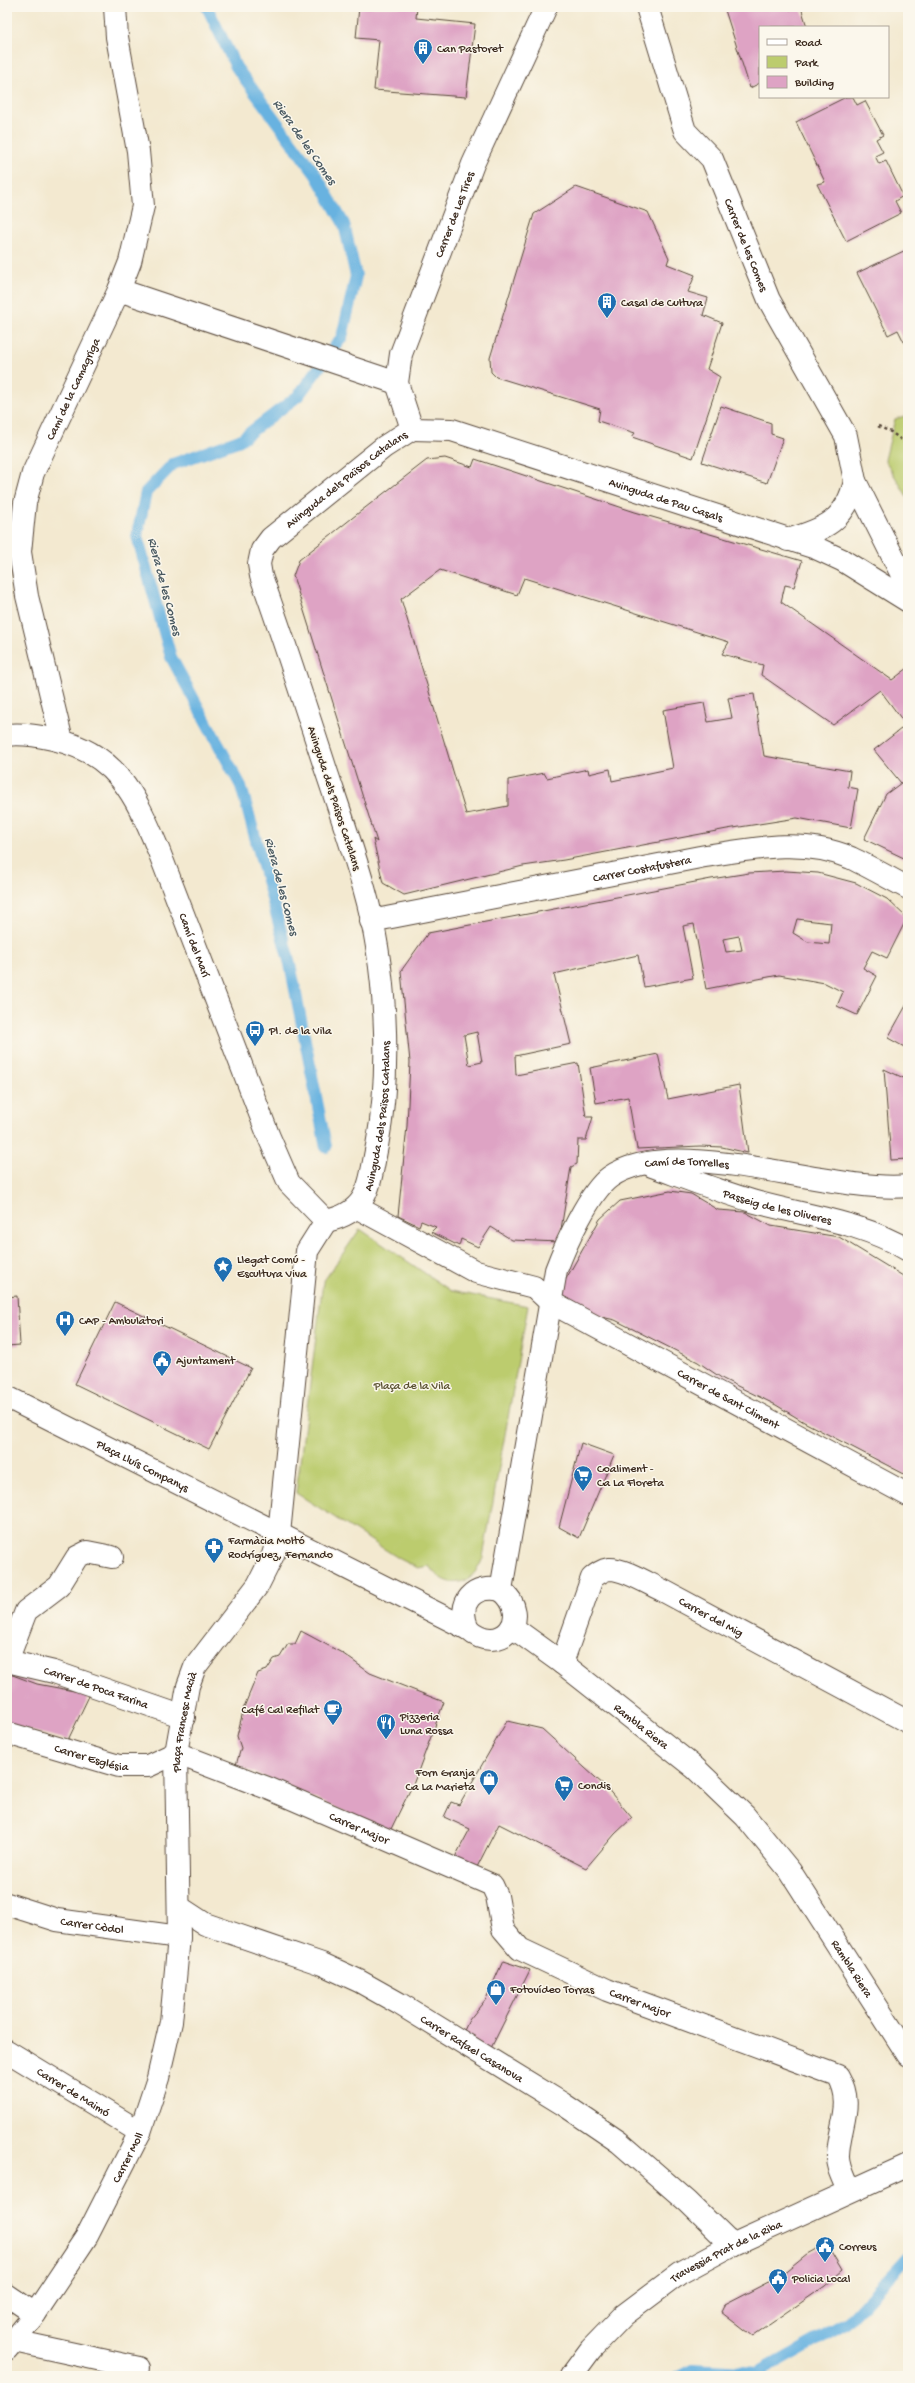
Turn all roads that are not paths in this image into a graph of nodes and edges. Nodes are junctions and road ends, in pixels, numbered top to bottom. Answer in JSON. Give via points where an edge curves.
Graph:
{"nodes":[{"id":1,"x":102,"y":7,"type":"edge"},
{"id":2,"x":115,"y":7,"type":"edge"},
{"id":3,"x":546,"y":7,"type":"edge"},
{"id":4,"x":647,"y":7,"type":"edge"},
{"id":5,"x":117,"y":37,"type":"junction"},
{"id":6,"x":119,"y":290,"type":"junction"},
{"id":7,"x":397,"y":384,"type":"junction"},
{"id":8,"x":412,"y":429,"type":"junction"},
{"id":9,"x":855,"y":481,"type":"junction"},
{"id":10,"x":788,"y":540,"type":"junction"},
{"id":11,"x":908,"y":587,"type":"edge"},
{"id":12,"x":908,"y":601,"type":"edge"},
{"id":13,"x":7,"y":735,"type":"edge"},
{"id":14,"x":62,"y":741,"type":"junction"},
{"id":15,"x":908,"y":888,"type":"edge"},
{"id":16,"x":371,"y":921,"type":"junction"},
{"id":17,"x":645,"y":1164,"type":"junction"},
{"id":18,"x":908,"y":1186,"type":"edge"},
{"id":19,"x":358,"y":1208,"type":"junction"},
{"id":20,"x":326,"y":1221,"type":"junction"},
{"id":21,"x":908,"y":1250,"type":"edge"},
{"id":22,"x":550,"y":1302,"type":"junction"},
{"id":23,"x":7,"y":1397,"type":"edge"},
{"id":24,"x":908,"y":1496,"type":"edge"},
{"id":25,"x":279,"y":1534,"type":"junction"},
{"id":26,"x":112,"y":1557,"type":"dead end"},
{"id":27,"x":501,"y":1590,"type":"junction"},
{"id":28,"x":512,"y":1627,"type":"junction"},
{"id":29,"x":468,"y":1629,"type":"junction"},
{"id":30,"x":7,"y":1661,"type":"edge"},
{"id":31,"x":562,"y":1663,"type":"junction"},
{"id":32,"x":184,"y":1717,"type":"junction"},
{"id":33,"x":908,"y":1722,"type":"edge"},
{"id":34,"x":7,"y":1733,"type":"edge"},
{"id":35,"x":176,"y":1753,"type":"junction"},
{"id":36,"x":7,"y":1904,"type":"edge"},
{"id":37,"x":179,"y":1907,"type":"junction"},
{"id":38,"x":179,"y":1937,"type":"junction"},
{"id":39,"x":7,"y":2051,"type":"edge"},
{"id":40,"x":908,"y":2055,"type":"edge"},
{"id":41,"x":140,"y":2132,"type":"junction"},
{"id":42,"x":908,"y":2165,"type":"edge"},
{"id":43,"x":849,"y":2191,"type":"junction"},
{"id":44,"x":732,"y":2245,"type":"junction"},
{"id":45,"x":7,"y":2295,"type":"edge"},
{"id":46,"x":35,"y":2314,"type":"junction"},
{"id":47,"x":10,"y":2345,"type":"edge"},
{"id":48,"x":139,"y":2368,"type":"dead end"},
{"id":49,"x":571,"y":2376,"type":"edge"}],
"edges":[{"from":1,"to":5,"type":"street","name":"Camí de la Camagriga"},
{"from":2,"to":5,"type":"street","name":"Camí de la Camagriga"},
{"from":3,"to":7,"type":"street","name":"Carrer de Les Tires","via":[[473,164],[401,354]]},
{"from":4,"to":9,"type":"street","name":"Carrer de les Comes","via":[[685,131],[712,159],[769,300],[846,436]]},
{"from":5,"to":6,"type":"street","name":"Camí de la Camagriga","via":[[138,151],[143,206],[130,262]]},
{"from":6,"to":7,"type":"street"},
{"from":6,"to":14,"type":"street","name":"Camí de la Camagriga","via":[[33,473],[21,526],[20,552],[27,596]]},
{"from":7,"to":8,"type":"street","name":"Carrer de Les Tires"},
{"from":8,"to":10,"type":"street","name":"Avinguda de Pau Casals","via":[[452,430]]},
{"from":8,"to":16,"type":"street","name":"Avinguda dels Països Catalans","via":[[281,529],[262,550],[259,564],[364,890]]},
{"from":9,"to":10,"type":"street","name":"Carrer de les Comes","via":[[852,497],[843,512],[828,526]]},
{"from":9,"to":11,"type":"street","name":"Carrer de les Comes"},
{"from":10,"to":12,"type":"street","name":"Avinguda de Pau Casals","via":[[816,548],[842,560]]},
{"from":13,"to":14,"type":"street","name":"Camí del Marí"},
{"from":14,"to":20,"type":"street","name":"Camí del Marí","via":[[98,757],[114,770],[127,785],[142,811],[289,1183]]},
{"from":15,"to":16,"type":"street","name":"Carrer Costafustera","via":[[851,858],[818,849],[789,846],[746,849],[700,857]]},
{"from":16,"to":19,"type":"street","name":"Avinguda dels Països Catalans","via":[[384,1019],[385,1084],[369,1184]]},
{"from":17,"to":18,"type":"street","name":"Camí de Torrelles","via":[[669,1160],[690,1161],[860,1184]]},
{"from":17,"to":21,"type":"street","name":"Passeig de les Oliveres","via":[[752,1201],[863,1227]]},
{"from":17,"to":22,"type":"street","name":"Camí de Torrelles","via":[[611,1176],[598,1188],[563,1251],[556,1270]]},
{"from":19,"to":20,"type":"street","via":[[342,1218]]},
{"from":19,"to":22,"type":"street","via":[[476,1272],[534,1287]]},
{"from":20,"to":25,"type":"street","via":[[307,1251]]},
{"from":22,"to":24,"type":"street","name":"Carrer de Sant Climent"},
{"from":22,"to":27,"type":"street"},
{"from":23,"to":25,"type":"street","name":"Plaça Lluís Companys"},
{"from":25,"to":29,"type":"street"},
{"from":25,"to":32,"type":"street","name":"Plaça Francesc Macià","via":[[274,1555],[258,1586],[195,1667],[188,1686]]},
{"from":26,"to":30,"type":"street","via":[[87,1552],[77,1557],[59,1586],[26,1611]]},
{"from":27,"to":28,"type":"street","via":[[513,1602],[515,1610]]},
{"from":27,"to":29,"type":"street","via":[[484,1588],[470,1597],[464,1612]]},
{"from":28,"to":29,"type":"street","via":[[506,1634],[490,1640],[482,1639]]},
{"from":28,"to":31,"type":"street","name":"Rambla Riera"},
{"from":30,"to":32,"type":"street","name":"Carrer de Poca Farina","via":[[54,1672]]},
{"from":31,"to":33,"type":"street","name":"Carrer del Mig","via":[[592,1578],[610,1569],[662,1590]]},
{"from":31,"to":40,"type":"street","name":"Rambla Riera","via":[[695,1768],[760,1834],[790,1871]]},
{"from":32,"to":35,"type":"street","name":"Plaça Francesc Macià"},
{"from":34,"to":35,"type":"street","name":"Carrer Església","via":[[119,1766],[148,1766]]},
{"from":35,"to":37,"type":"street","name":"Plaça Francesc Macià"},
{"from":35,"to":43,"type":"street","name":"Carrer Major","via":[[270,1790],[492,1885],[497,1896],[503,1929],[520,1949],[607,1990],[838,2076],[846,2089],[846,2104],[838,2156]]},
{"from":36,"to":38,"type":"street","name":"Carrer Còdol","via":[[57,1920]]},
{"from":37,"to":38,"type":"street","name":"Plaça Francesc Macià"},
{"from":37,"to":44,"type":"street","name":"Carrer Rafael Casanova","via":[[205,1924],[322,1964],[360,1981],[406,2008],[620,2142]]},
{"from":38,"to":41,"type":"street","name":"Carrer Moll","via":[[169,2030],[158,2078]]},
{"from":39,"to":41,"type":"street","name":"Carrer de Maimó"},
{"from":41,"to":46,"type":"street","name":"Carrer Moll","via":[[87,2236]]},
{"from":42,"to":43,"type":"street","name":"Travessia Prat de la Riba"},
{"from":43,"to":44,"type":"street","name":"Travessia Prat de la Riba"},
{"from":44,"to":49,"type":"street","name":"Travessia Prat de la Riba","via":[[680,2273],[652,2292],[624,2315],[591,2349]]},
{"from":45,"to":46,"type":"street"},
{"from":46,"to":47,"type":"street","name":"Carrer Moll"},
{"from":47,"to":48,"type":"street"}]}
